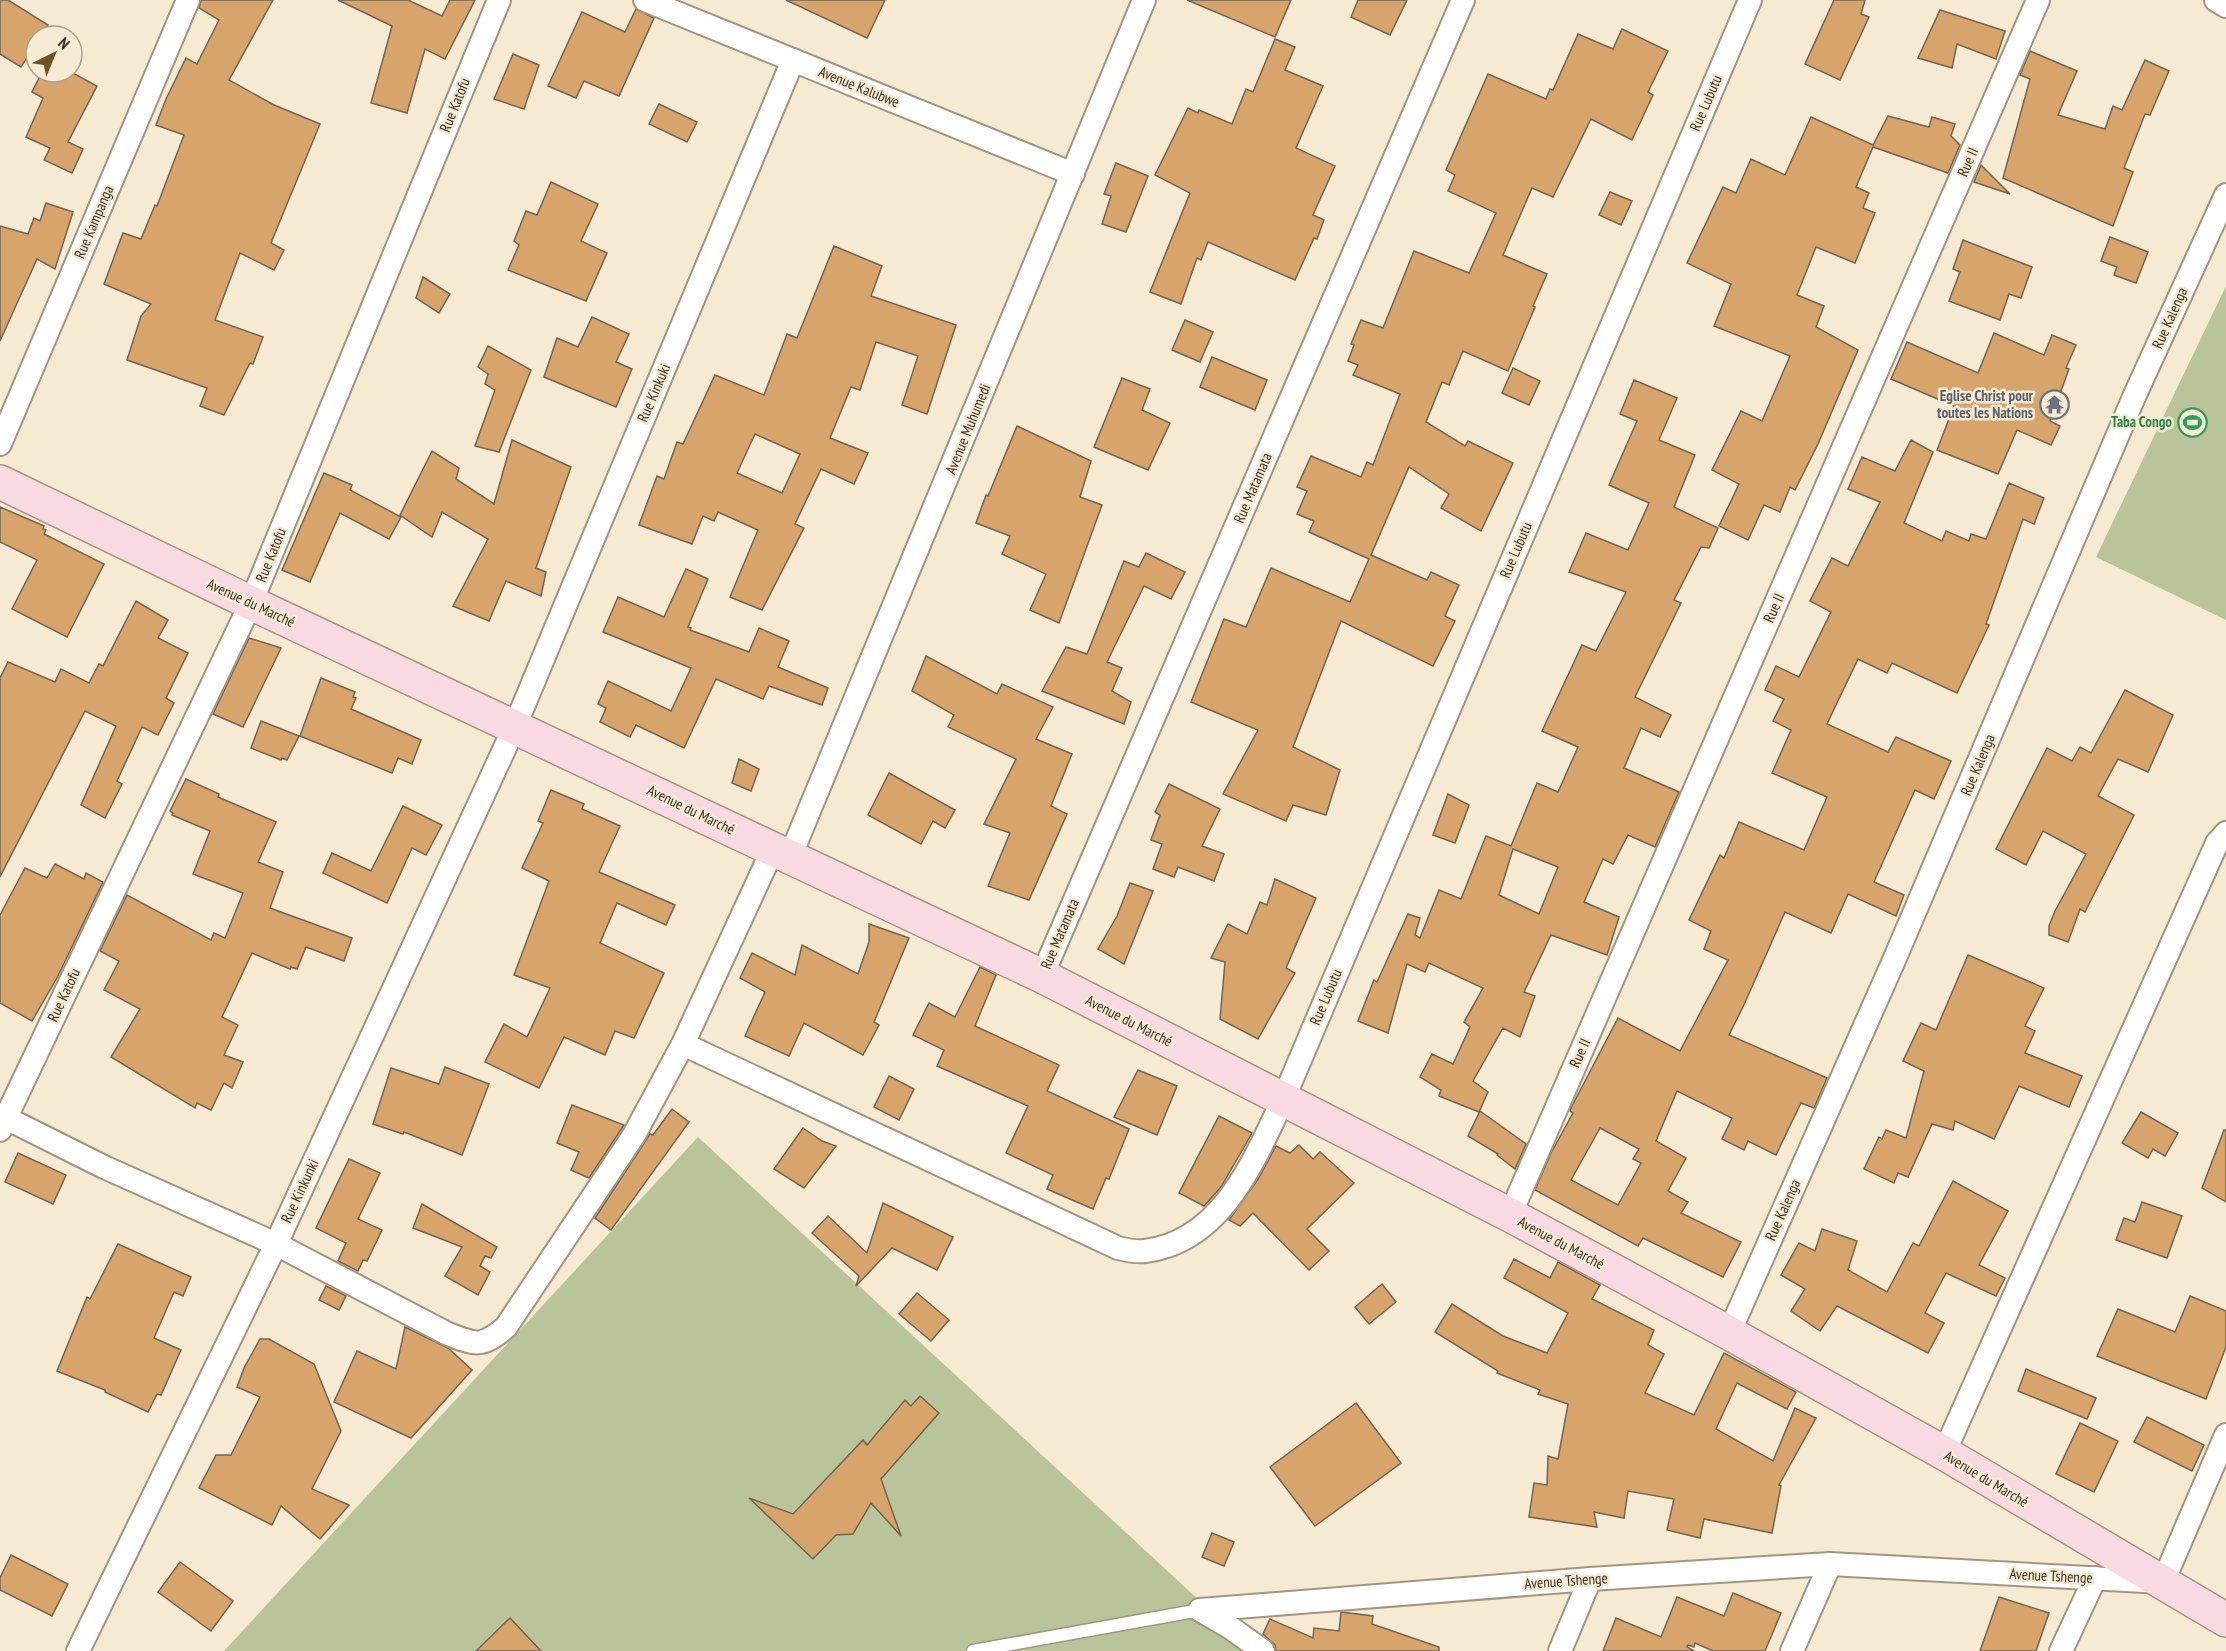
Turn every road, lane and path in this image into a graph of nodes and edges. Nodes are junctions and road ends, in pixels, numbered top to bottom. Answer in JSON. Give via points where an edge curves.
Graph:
{"nodes":[{"id":1,"x":188,"y":0,"type":"edge"},
{"id":2,"x":499,"y":0,"type":"edge"},
{"id":3,"x":645,"y":0,"type":"edge"},
{"id":4,"x":1144,"y":0,"type":"edge"},
{"id":5,"x":1463,"y":0,"type":"edge"},
{"id":6,"x":1750,"y":0,"type":"edge"},
{"id":7,"x":2038,"y":0,"type":"edge"},
{"id":8,"x":2216,"y":0,"type":"edge"},
{"id":9,"x":2226,"y":6,"type":"edge"},
{"id":10,"x":793,"y":60,"type":"junction"},
{"id":11,"x":1073,"y":174,"type":"junction"},
{"id":12,"x":2226,"y":195,"type":"edge"},
{"id":13,"x":0,"y":444,"type":"edge"},
{"id":14,"x":0,"y":482,"type":"edge"},
{"id":15,"x":251,"y":603,"type":"junction"},
{"id":16,"x":515,"y":726,"type":"junction"},
{"id":17,"x":2226,"y":833,"type":"edge"},
{"id":18,"x":782,"y":853,"type":"junction"},
{"id":19,"x":1042,"y":976,"type":"junction"},
{"id":20,"x":683,"y":1044,"type":"junction"},
{"id":21,"x":1283,"y":1100,"type":"junction"},
{"id":22,"x":2,"y":1121,"type":"edge"},
{"id":23,"x":1510,"y":1215,"type":"junction"},
{"id":24,"x":276,"y":1244,"type":"junction"},
{"id":25,"x":1729,"y":1333,"type":"junction"},
{"id":26,"x":2226,"y":1435,"type":"edge"},
{"id":27,"x":1944,"y":1453,"type":"junction"},
{"id":28,"x":1830,"y":1564,"type":"junction"},
{"id":29,"x":2095,"y":1578,"type":"junction"},
{"id":30,"x":1590,"y":1579,"type":"junction"},
{"id":31,"x":2163,"y":1582,"type":"junction"},
{"id":32,"x":1200,"y":1610,"type":"junction"},
{"id":33,"x":2226,"y":1620,"type":"edge"},
{"id":34,"x":78,"y":1651,"type":"edge"},
{"id":35,"x":973,"y":1651,"type":"edge"},
{"id":36,"x":1263,"y":1651,"type":"edge"},
{"id":37,"x":1560,"y":1651,"type":"edge"},
{"id":38,"x":1792,"y":1651,"type":"edge"},
{"id":39,"x":2061,"y":1651,"type":"edge"}],
"edges":[{"from":1,"to":13,"type":"street","name":"Rue Kampanga"},
{"from":2,"to":15,"type":"street","name":"Rue Katofu"},
{"from":3,"to":10,"type":"street","name":"Avenue Kalubwe"},
{"from":4,"to":11,"type":"street","name":"Avenue Muhumedi"},
{"from":5,"to":19,"type":"street","name":"Rue Matamata"},
{"from":6,"to":21,"type":"street","name":"Rue Lubutu"},
{"from":7,"to":23,"type":"street","name":"Rue II"},
{"from":8,"to":9,"type":"street"},
{"from":10,"to":11,"type":"street","name":"Avenue Kalubwe"},
{"from":10,"to":16,"type":"street","name":"Rue Kinkuki"},
{"from":11,"to":18,"type":"street","name":"Avenue Muhumedi"},
{"from":12,"to":25,"type":"street","name":"Rue Kalenga","via":[[2134,397],[1895,958]]},
{"from":14,"to":15,"type":"street","name":"Avenue du Marché"},
{"from":15,"to":16,"type":"street","name":"Avenue du Marché"},
{"from":15,"to":22,"type":"street","name":"Rue Katofu"},
{"from":16,"to":18,"type":"street","name":"Avenue du Marché"},
{"from":16,"to":24,"type":"street","name":"Rue Kinkunki"},
{"from":17,"to":27,"type":"street","via":[[2217,843]]},
{"from":18,"to":19,"type":"street","name":"Avenue du Marché"},
{"from":18,"to":20,"type":"street","name":"Avenue Muhumedi"},
{"from":19,"to":21,"type":"street","name":"Avenue du Marché"},
{"from":20,"to":21,"type":"street","name":"Rue Lubutu","via":[[1118,1248],[1143,1252],[1166,1247],[1214,1218],[1251,1165]]},
{"from":20,"to":24,"type":"street","name":"Avenue Muhumedi","via":[[634,1135],[506,1327],[490,1340],[469,1343],[446,1333]]},
{"from":21,"to":23,"type":"street","name":"Avenue du Marché"},
{"from":22,"to":24,"type":"street","name":"Avenue Muhumedi"},
{"from":23,"to":25,"type":"street","name":"Avenue du Marché"},
{"from":24,"to":34,"type":"street","name":"Rue Kinkunki"},
{"from":25,"to":27,"type":"street","name":"Avenue du Marché"},
{"from":26,"to":31,"type":"street"},
{"from":27,"to":31,"type":"street","name":"Avenue du Marché"},
{"from":28,"to":29,"type":"street","name":"Avenue Tshenge"},
{"from":28,"to":30,"type":"street","name":"Avenue Tshenge"},
{"from":28,"to":38,"type":"street"},
{"from":29,"to":31,"type":"street","name":"Avenue Tshenge"},
{"from":29,"to":39,"type":"street"},
{"from":30,"to":32,"type":"street","name":"Avenue Tshenge"},
{"from":30,"to":37,"type":"street"},
{"from":31,"to":33,"type":"street","name":"Avenue du Marché"},
{"from":32,"to":35,"type":"lane","name":"Avenue Tshenge"},
{"from":32,"to":36,"type":"street"}]}
